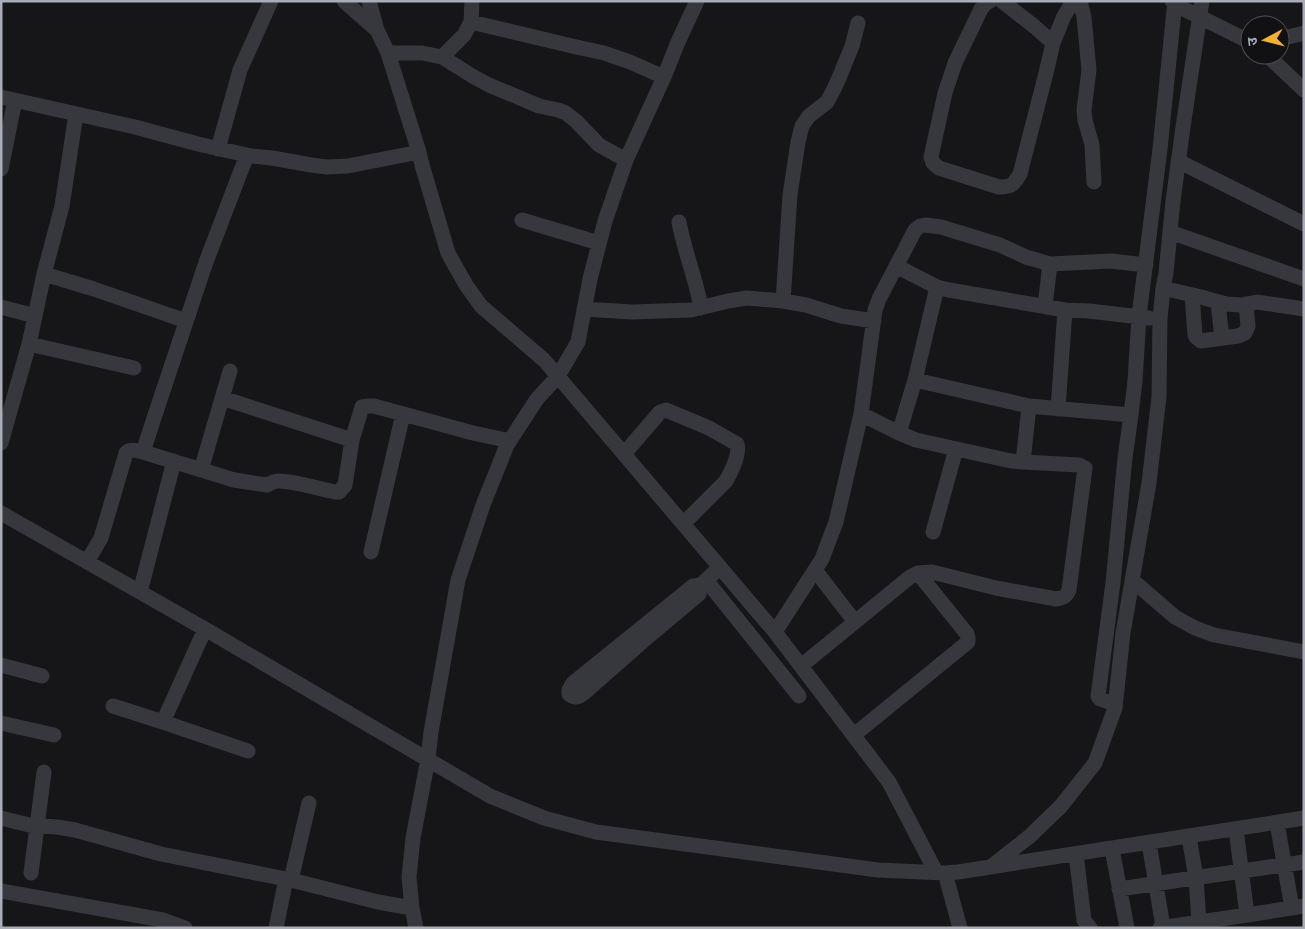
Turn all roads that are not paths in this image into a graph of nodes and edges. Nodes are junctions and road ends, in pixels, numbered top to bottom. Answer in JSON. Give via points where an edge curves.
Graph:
{"nodes":[{"id":1,"x":271,"y":1,"type":"edge"},
{"id":2,"x":344,"y":1,"type":"edge"},
{"id":3,"x":369,"y":1,"type":"edge"},
{"id":4,"x":472,"y":1,"type":"edge"},
{"id":5,"x":697,"y":1,"type":"edge"},
{"id":6,"x":990,"y":1,"type":"edge"},
{"id":7,"x":1002,"y":1,"type":"edge"},
{"id":8,"x":1073,"y":1,"type":"edge"},
{"id":9,"x":1080,"y":1,"type":"edge"},
{"id":10,"x":1185,"y":6,"type":"edge"},
{"id":11,"x":471,"y":22,"type":"junction"},
{"id":12,"x":858,"y":23,"type":"dead end"},
{"id":13,"x":377,"y":30,"type":"junction"},
{"id":14,"x":1304,"y":33,"type":"edge"},
{"id":15,"x":1240,"y":36,"type":"edge"},
{"id":16,"x":1290,"y":36,"type":"edge"},
{"id":17,"x":1053,"y":43,"type":"junction"},
{"id":18,"x":388,"y":53,"type":"junction"},
{"id":19,"x":442,"y":57,"type":"junction"},
{"id":20,"x":1278,"y":65,"type":"edge"},
{"id":21,"x":664,"y":77,"type":"junction"},
{"id":22,"x":1304,"y":90,"type":"edge"},
{"id":23,"x":8,"y":98,"type":"edge"},
{"id":24,"x":76,"y":114,"type":"junction"},
{"id":25,"x":218,"y":148,"type":"junction"},
{"id":26,"x":419,"y":152,"type":"junction"},
{"id":27,"x":247,"y":155,"type":"junction"},
{"id":28,"x":626,"y":160,"type":"junction"},
{"id":29,"x":1178,"y":161,"type":"junction"},
{"id":30,"x":1,"y":169,"type":"edge"},
{"id":31,"x":1094,"y":182,"type":"dead end"},
{"id":32,"x":522,"y":220,"type":"dead end"},
{"id":33,"x":679,"y":222,"type":"dead end"},
{"id":34,"x":1304,"y":224,"type":"edge"},
{"id":35,"x":1170,"y":232,"type":"junction"},
{"id":36,"x":599,"y":243,"type":"junction"},
{"id":37,"x":1050,"y":264,"type":"junction"},
{"id":38,"x":1146,"y":265,"type":"junction"},
{"id":39,"x":896,"y":266,"type":"junction"},
{"id":40,"x":44,"y":274,"type":"junction"},
{"id":41,"x":1304,"y":279,"type":"edge"},
{"id":42,"x":937,"y":287,"type":"junction"},
{"id":43,"x":1163,"y":288,"type":"junction"},
{"id":44,"x":1192,"y":295,"type":"junction"},
{"id":45,"x":783,"y":301,"type":"junction"},
{"id":46,"x":1218,"y":302,"type":"junction"},
{"id":47,"x":1246,"y":304,"type":"junction"},
{"id":48,"x":1045,"y":306,"type":"junction"},
{"id":49,"x":1,"y":307,"type":"edge"},
{"id":50,"x":701,"y":308,"type":"junction"},
{"id":51,"x":584,"y":309,"type":"junction"},
{"id":52,"x":1304,"y":309,"type":"edge"},
{"id":53,"x":1066,"y":310,"type":"junction"},
{"id":54,"x":35,"y":316,"type":"junction"},
{"id":55,"x":1149,"y":318,"type":"junction"},
{"id":56,"x":186,"y":321,"type":"junction"},
{"id":57,"x":874,"y":321,"type":"junction"},
{"id":58,"x":1222,"y":338,"type":"junction"},
{"id":59,"x":29,"y":344,"type":"junction"},
{"id":60,"x":134,"y":368,"type":"dead end"},
{"id":61,"x":230,"y":371,"type":"dead end"},
{"id":62,"x":558,"y":376,"type":"junction"},
{"id":63,"x":915,"y":380,"type":"junction"},
{"id":64,"x":222,"y":398,"type":"junction"},
{"id":65,"x":1030,"y":406,"type":"junction"},
{"id":66,"x":1058,"y":409,"type":"junction"},
{"id":67,"x":403,"y":414,"type":"junction"},
{"id":68,"x":861,"y":414,"type":"junction"},
{"id":69,"x":1131,"y":415,"type":"junction"},
{"id":70,"x":899,"y":434,"type":"junction"},
{"id":71,"x":352,"y":440,"type":"junction"},
{"id":72,"x":510,"y":441,"type":"junction"},
{"id":73,"x":1,"y":443,"type":"edge"},
{"id":74,"x":956,"y":449,"type":"junction"},
{"id":75,"x":143,"y":452,"type":"junction"},
{"id":76,"x":624,"y":454,"type":"junction"},
{"id":77,"x":174,"y":461,"type":"junction"},
{"id":78,"x":1023,"y":462,"type":"junction"},
{"id":79,"x":201,"y":470,"type":"junction"},
{"id":80,"x":1,"y":513,"type":"edge"},
{"id":81,"x":683,"y":524,"type":"junction"},
{"id":82,"x":933,"y":532,"type":"dead end"},
{"id":83,"x":371,"y":552,"type":"dead end"},
{"id":84,"x":87,"y":562,"type":"junction"},
{"id":85,"x":720,"y":567,"type":"junction"},
{"id":86,"x":815,"y":570,"type":"junction"},
{"id":87,"x":918,"y":573,"type":"junction"},
{"id":88,"x":1132,"y":580,"type":"junction"},
{"id":89,"x":703,"y":582,"type":"junction"},
{"id":90,"x":140,"y":592,"type":"junction"},
{"id":91,"x":855,"y":622,"type":"junction"},
{"id":92,"x":205,"y":629,"type":"junction"},
{"id":93,"x":775,"y":632,"type":"junction"},
{"id":94,"x":1304,"y":652,"type":"edge"},
{"id":95,"x":1,"y":665,"type":"edge"},
{"id":96,"x":802,"y":666,"type":"junction"},
{"id":97,"x":42,"y":676,"type":"dead end"},
{"id":98,"x":799,"y":696,"type":"dead end"},
{"id":99,"x":1107,"y":702,"type":"junction"},
{"id":100,"x":113,"y":706,"type":"dead end"},
{"id":101,"x":163,"y":722,"type":"junction"},
{"id":102,"x":1,"y":723,"type":"edge"},
{"id":103,"x":54,"y":735,"type":"dead end"},
{"id":104,"x":854,"y":735,"type":"junction"},
{"id":105,"x":248,"y":751,"type":"dead end"},
{"id":106,"x":428,"y":759,"type":"junction"},
{"id":107,"x":44,"y":772,"type":"dead end"},
{"id":108,"x":309,"y":803,"type":"dead end"},
{"id":109,"x":1,"y":818,"type":"edge"},
{"id":110,"x":1304,"y":818,"type":"edge"},
{"id":111,"x":1277,"y":823,"type":"junction"},
{"id":112,"x":37,"y":825,"type":"junction"},
{"id":113,"x":1236,"y":829,"type":"junction"},
{"id":114,"x":1189,"y":837,"type":"junction"},
{"id":115,"x":1149,"y":843,"type":"junction"},
{"id":116,"x":1112,"y":849,"type":"junction"},
{"id":117,"x":1076,"y":854,"type":"junction"},
{"id":118,"x":1304,"y":862,"type":"edge"},
{"id":119,"x":1284,"y":865,"type":"junction"},
{"id":120,"x":991,"y":867,"type":"junction"},
{"id":121,"x":941,"y":872,"type":"junction"},
{"id":122,"x":1242,"y":872,"type":"junction"},
{"id":123,"x":31,"y":873,"type":"dead end"},
{"id":124,"x":1196,"y":878,"type":"junction"},
{"id":125,"x":288,"y":879,"type":"junction"},
{"id":126,"x":1157,"y":883,"type":"junction"},
{"id":127,"x":1120,"y":890,"type":"junction"},
{"id":128,"x":1,"y":891,"type":"edge"},
{"id":129,"x":1298,"y":907,"type":"edge"},
{"id":130,"x":412,"y":908,"type":"junction"},
{"id":131,"x":1247,"y":915,"type":"junction"},
{"id":132,"x":1200,"y":922,"type":"junction"},
{"id":133,"x":185,"y":928,"type":"edge"},
{"id":134,"x":276,"y":928,"type":"edge"},
{"id":135,"x":416,"y":928,"type":"edge"},
{"id":136,"x":960,"y":928,"type":"edge"},
{"id":137,"x":1090,"y":928,"type":"edge"},
{"id":138,"x":1127,"y":928,"type":"edge"},
{"id":139,"x":1162,"y":928,"type":"edge"}],
"edges":[{"from":1,"to":25,"type":"street","via":[[240,70]]},
{"from":2,"to":13,"type":"street"},
{"from":3,"to":13,"type":"street"},
{"from":4,"to":11,"type":"street"},
{"from":5,"to":21,"type":"street"},
{"from":6,"to":17,"type":"street","via":[[981,9],[955,63],[945,93],[931,157],[939,168],[999,187],[1009,187],[1014,183],[1020,174]]},
{"from":7,"to":17,"type":"street"},
{"from":8,"to":17,"type":"street"},
{"from":9,"to":31,"type":"street","via":[[1089,70],[1084,110],[1092,145]]},
{"from":10,"to":15,"type":"street"},
{"from":10,"to":29,"type":"street"},
{"from":10,"to":38,"type":"street","via":[[1160,150]]},
{"from":11,"to":19,"type":"street","via":[[464,35]]},
{"from":11,"to":21,"type":"street","via":[[604,53]]},
{"from":12,"to":45,"type":"street","via":[[833,91],[827,102],[808,116],[802,126],[790,195]]},
{"from":13,"to":18,"type":"street"},
{"from":14,"to":16,"type":"street"},
{"from":18,"to":19,"type":"street","via":[[422,53]]},
{"from":18,"to":26,"type":"street"},
{"from":19,"to":28,"type":"street","via":[[490,85],[539,106],[566,113],[599,145]]},
{"from":20,"to":22,"type":"street"},
{"from":21,"to":28,"type":"street"},
{"from":23,"to":24,"type":"street"},
{"from":23,"to":30,"type":"street"},
{"from":24,"to":25,"type":"street"},
{"from":24,"to":40,"type":"street","via":[[62,206]]},
{"from":25,"to":27,"type":"street"},
{"from":26,"to":27,"type":"street","via":[[327,167]]},
{"from":26,"to":62,"type":"street","via":[[448,253],[466,285],[481,306]]},
{"from":27,"to":56,"type":"street"},
{"from":28,"to":36,"type":"street"},
{"from":29,"to":34,"type":"street"},
{"from":29,"to":35,"type":"street"},
{"from":32,"to":36,"type":"street"},
{"from":33,"to":50,"type":"street"},
{"from":35,"to":41,"type":"street"},
{"from":35,"to":43,"type":"street"},
{"from":36,"to":51,"type":"street"},
{"from":37,"to":38,"type":"street","via":[[1111,261]]},
{"from":37,"to":39,"type":"street","via":[[1000,245],[925,225],[915,230]]},
{"from":37,"to":48,"type":"street"},
{"from":38,"to":55,"type":"street"},
{"from":39,"to":42,"type":"street"},
{"from":39,"to":57,"type":"street","via":[[879,299]]},
{"from":40,"to":54,"type":"street"},
{"from":40,"to":56,"type":"street"},
{"from":42,"to":48,"type":"street"},
{"from":42,"to":63,"type":"street"},
{"from":43,"to":44,"type":"street"},
{"from":43,"to":55,"type":"street"},
{"from":44,"to":46,"type":"street"},
{"from":44,"to":58,"type":"street","via":[[1197,338],[1201,341]]},
{"from":45,"to":50,"type":"street","via":[[747,298]]},
{"from":45,"to":57,"type":"street"},
{"from":46,"to":47,"type":"street"},
{"from":46,"to":58,"type":"street"},
{"from":47,"to":52,"type":"street","via":[[1257,302]]},
{"from":47,"to":58,"type":"street","via":[[1248,326],[1245,333]]},
{"from":48,"to":53,"type":"street"},
{"from":49,"to":54,"type":"street"},
{"from":50,"to":51,"type":"street","via":[[660,312]]},
{"from":51,"to":62,"type":"street","via":[[578,342]]},
{"from":53,"to":55,"type":"street"},
{"from":53,"to":66,"type":"street"},
{"from":54,"to":59,"type":"street"},
{"from":55,"to":69,"type":"street"},
{"from":55,"to":88,"type":"street","via":[[1159,397],[1149,483]]},
{"from":56,"to":75,"type":"street"},
{"from":57,"to":68,"type":"street"},
{"from":59,"to":60,"type":"street"},
{"from":59,"to":73,"type":"street"},
{"from":61,"to":64,"type":"street"},
{"from":62,"to":72,"type":"street"},
{"from":62,"to":76,"type":"street"},
{"from":63,"to":65,"type":"street"},
{"from":63,"to":70,"type":"street"},
{"from":64,"to":71,"type":"street"},
{"from":64,"to":79,"type":"street"},
{"from":65,"to":66,"type":"street"},
{"from":65,"to":78,"type":"street"},
{"from":66,"to":69,"type":"street"},
{"from":67,"to":71,"type":"street","via":[[374,406],[362,407]]},
{"from":67,"to":72,"type":"street"},
{"from":67,"to":83,"type":"street"},
{"from":68,"to":70,"type":"street"},
{"from":68,"to":86,"type":"street","via":[[836,522]]},
{"from":69,"to":99,"type":"street","via":[[1098,696]]},
{"from":70,"to":74,"type":"street"},
{"from":71,"to":79,"type":"street","via":[[345,485],[339,492],[278,481],[267,486]]},
{"from":72,"to":106,"type":"street","via":[[483,505],[458,580]]},
{"from":74,"to":78,"type":"street"},
{"from":74,"to":82,"type":"street"},
{"from":75,"to":77,"type":"street"},
{"from":75,"to":84,"type":"street","via":[[133,450],[126,453],[101,538]]},
{"from":76,"to":81,"type":"street"},
{"from":76,"to":81,"type":"street","via":[[663,410],[709,428],[737,444],[738,450],[726,481]]},
{"from":77,"to":79,"type":"street"},
{"from":77,"to":90,"type":"street"},
{"from":78,"to":87,"type":"street","via":[[1085,468],[1066,596],[1056,599],[932,572]]},
{"from":80,"to":84,"type":"street"},
{"from":81,"to":85,"type":"street"},
{"from":84,"to":90,"type":"street"},
{"from":85,"to":89,"type":"street"},
{"from":85,"to":93,"type":"street"},
{"from":86,"to":91,"type":"street"},
{"from":86,"to":93,"type":"street"},
{"from":87,"to":91,"type":"street"},
{"from":87,"to":104,"type":"street","via":[[967,634],[968,642]]},
{"from":88,"to":94,"type":"street","via":[[1175,617],[1214,636]]},
{"from":88,"to":99,"type":"street"},
{"from":89,"to":89,"type":"street","via":[[699,594],[581,696],[570,694],[573,683],[693,586]]},
{"from":89,"to":98,"type":"street"},
{"from":90,"to":92,"type":"street"},
{"from":91,"to":96,"type":"street"},
{"from":92,"to":101,"type":"street"},
{"from":92,"to":106,"type":"street"},
{"from":93,"to":96,"type":"street"},
{"from":95,"to":97,"type":"street"},
{"from":96,"to":104,"type":"street"},
{"from":99,"to":120,"type":"street","via":[[1095,763],[1061,806]]},
{"from":100,"to":101,"type":"street"},
{"from":101,"to":105,"type":"street"},
{"from":102,"to":103,"type":"street"},
{"from":104,"to":121,"type":"street","via":[[890,782]]},
{"from":106,"to":121,"type":"street","via":[[490,796],[544,818],[596,832],[878,870]]},
{"from":106,"to":130,"type":"street","via":[[413,838],[409,877]]},
{"from":107,"to":112,"type":"street"},
{"from":108,"to":125,"type":"street"},
{"from":109,"to":112,"type":"street"},
{"from":110,"to":111,"type":"street"},
{"from":111,"to":113,"type":"street"},
{"from":111,"to":119,"type":"street"},
{"from":112,"to":123,"type":"street"},
{"from":112,"to":125,"type":"street","via":[[75,830],[161,854]]},
{"from":113,"to":114,"type":"street"},
{"from":113,"to":122,"type":"street"},
{"from":114,"to":115,"type":"street"},
{"from":114,"to":124,"type":"street"},
{"from":115,"to":116,"type":"street"},
{"from":115,"to":126,"type":"street"},
{"from":116,"to":117,"type":"street"},
{"from":116,"to":127,"type":"street"},
{"from":117,"to":120,"type":"street"},
{"from":117,"to":137,"type":"street","via":[[1084,920]]},
{"from":118,"to":119,"type":"street"},
{"from":119,"to":122,"type":"street"},
{"from":119,"to":129,"type":"street"},
{"from":120,"to":121,"type":"street"},
{"from":121,"to":136,"type":"street"},
{"from":122,"to":124,"type":"street"},
{"from":122,"to":131,"type":"street"},
{"from":124,"to":126,"type":"street"},
{"from":124,"to":132,"type":"street"},
{"from":125,"to":130,"type":"street"},
{"from":125,"to":134,"type":"street"},
{"from":126,"to":127,"type":"street"},
{"from":126,"to":139,"type":"street"},
{"from":127,"to":138,"type":"street"},
{"from":128,"to":133,"type":"street","via":[[163,920]]},
{"from":129,"to":131,"type":"street"},
{"from":130,"to":135,"type":"street"},
{"from":131,"to":132,"type":"street"},
{"from":132,"to":139,"type":"street"}]}
